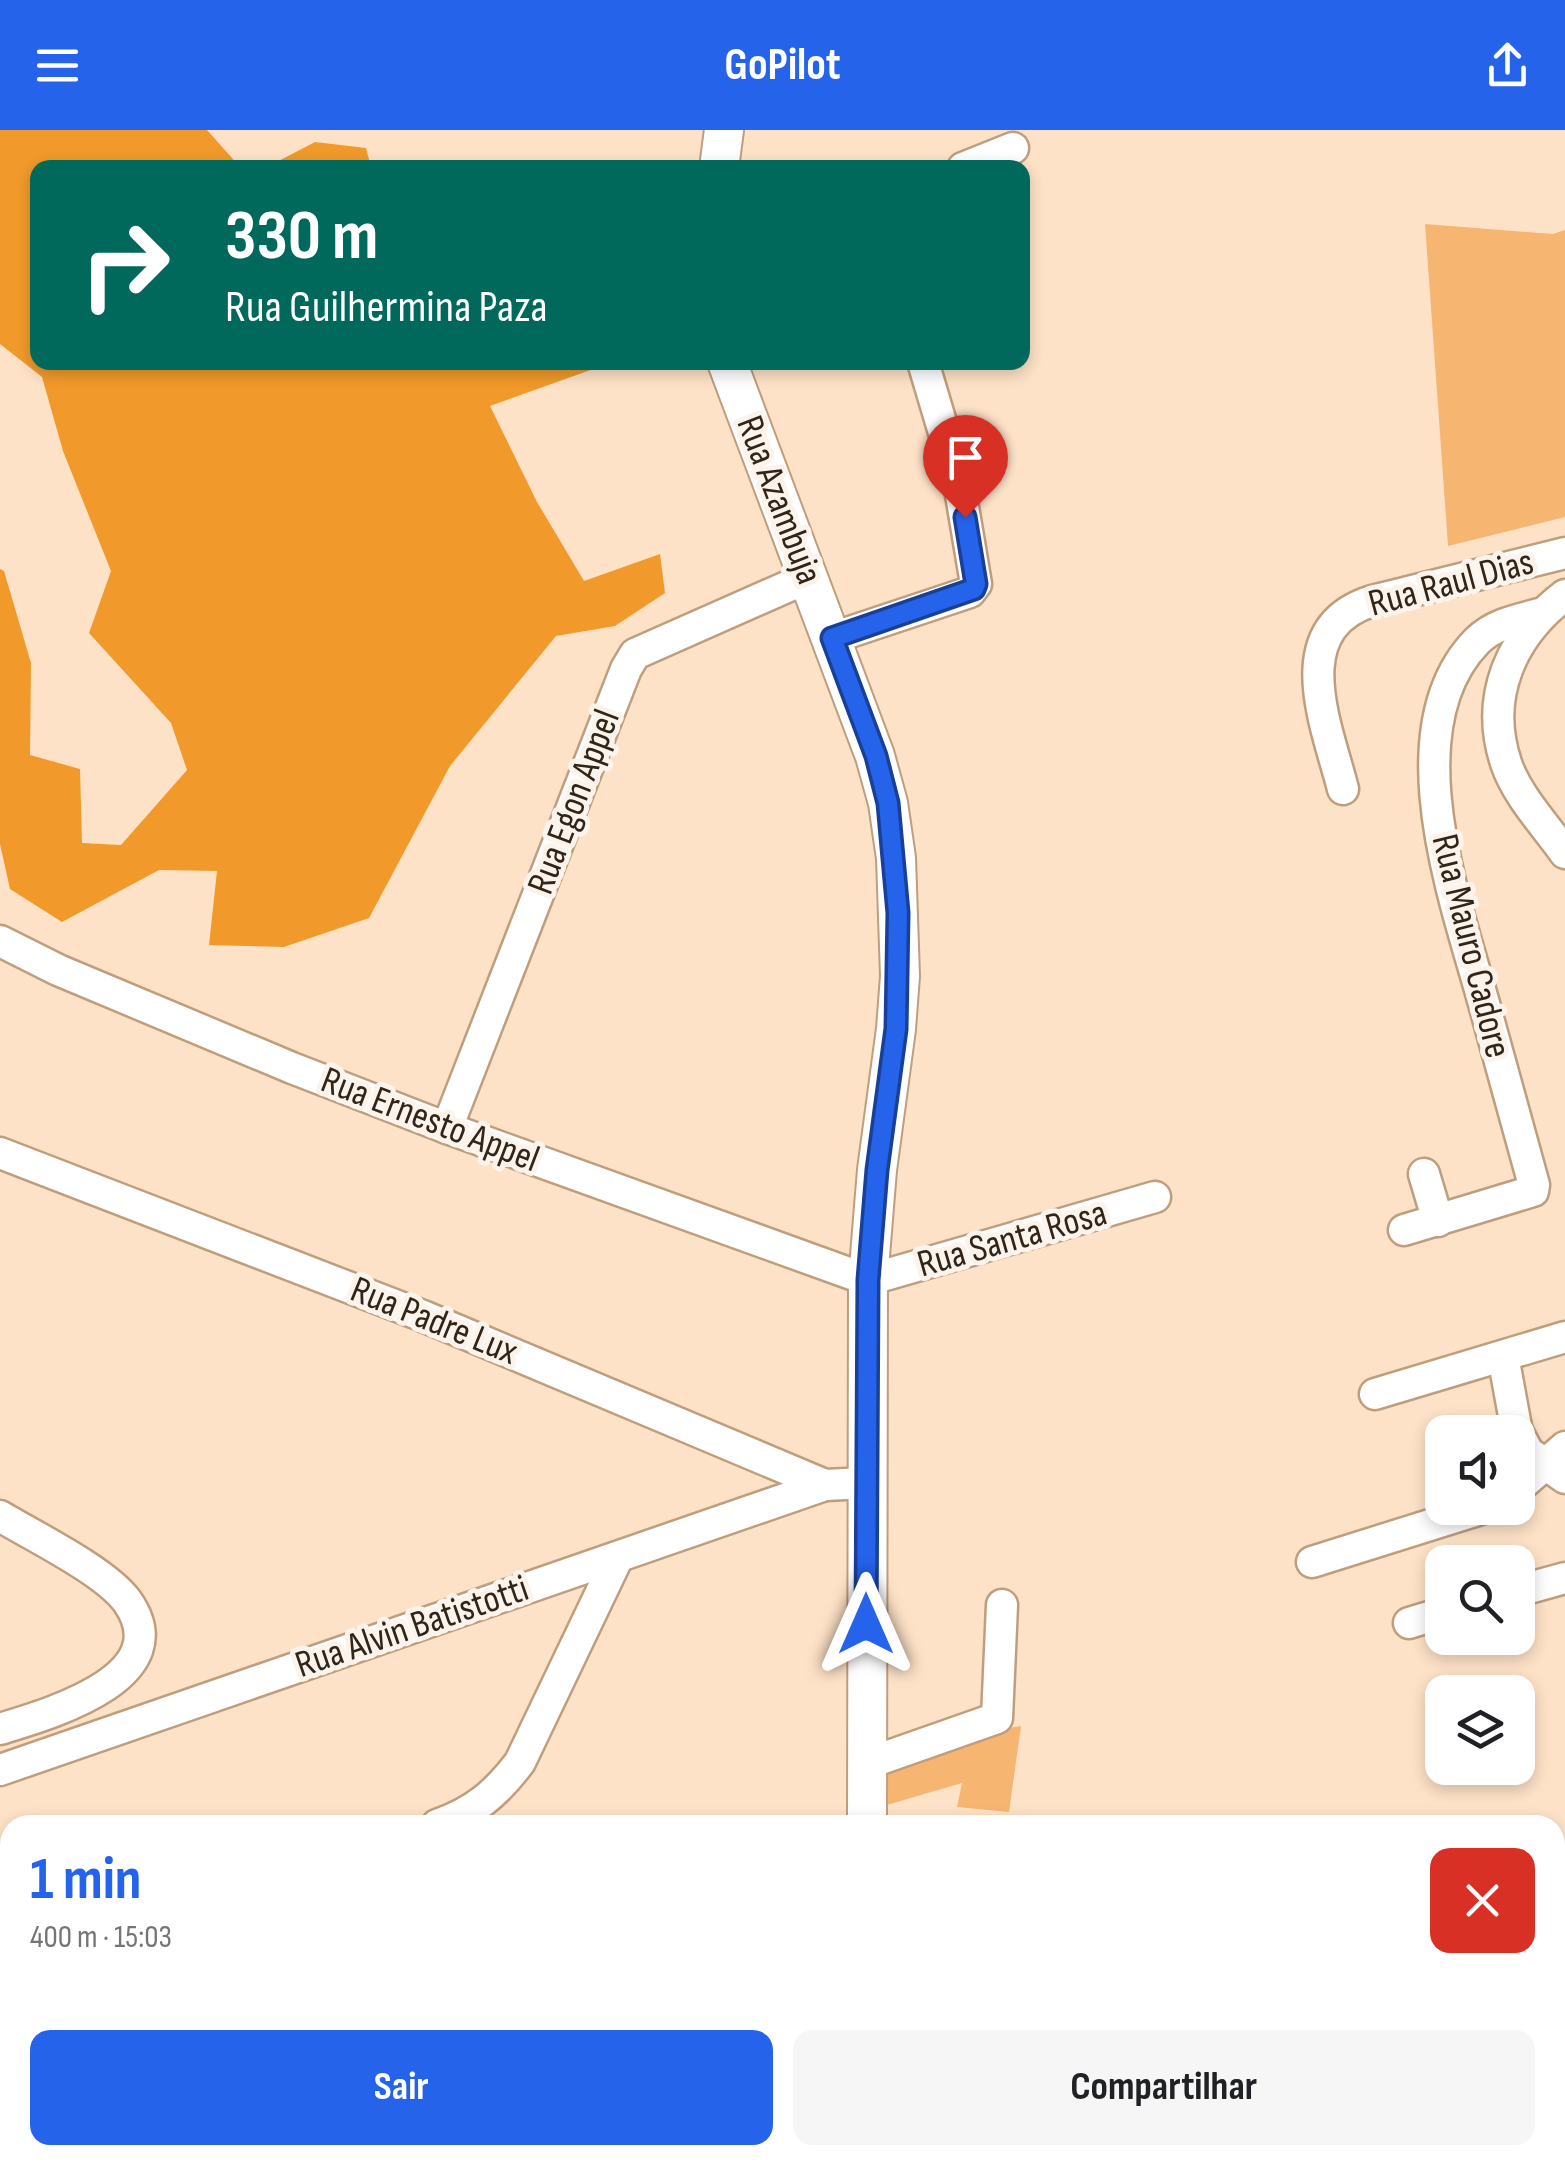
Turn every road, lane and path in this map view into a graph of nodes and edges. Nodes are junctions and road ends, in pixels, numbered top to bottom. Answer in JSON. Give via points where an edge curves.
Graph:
{"nodes":[{"id":1,"x":724,"y":130,"type":"edge"},
{"id":2,"x":1013,"y":148,"type":"dead end"},
{"id":3,"x":720,"y":160,"type":"edge"},
{"id":4,"x":983,"y":160,"type":"edge"},
{"id":5,"x":730,"y":370,"type":"edge"},
{"id":6,"x":925,"y":370,"type":"edge"},
{"id":7,"x":1565,"y":554,"type":"edge"},
{"id":8,"x":809,"y":577,"type":"junction"},
{"id":9,"x":1565,"y":595,"type":"edge"},
{"id":10,"x":1539,"y":614,"type":"junction"},
{"id":11,"x":832,"y":638,"type":"junction"},
{"id":12,"x":1344,"y":789,"type":"dead end"},
{"id":13,"x":1565,"y":853,"type":"edge"},
{"id":14,"x":0,"y":941,"type":"edge"},
{"id":15,"x":447,"y":1128,"type":"junction"},
{"id":16,"x":0,"y":1152,"type":"edge"},
{"id":17,"x":1424,"y":1174,"type":"dead end"},
{"id":18,"x":1156,"y":1196,"type":"dead end"},
{"id":19,"x":1438,"y":1221,"type":"junction"},
{"id":20,"x":1404,"y":1230,"type":"dead end"},
{"id":21,"x":868,"y":1280,"type":"junction"},
{"id":22,"x":1565,"y":1338,"type":"edge"},
{"id":23,"x":1504,"y":1356,"type":"junction"},
{"id":24,"x":1375,"y":1394,"type":"dead end"},
{"id":25,"x":1514,"y":1415,"type":"edge"},
{"id":26,"x":1558,"y":1463,"type":"edge"},
{"id":27,"x":1535,"y":1477,"type":"edge"},
{"id":28,"x":866,"y":1483,"type":"junction"},
{"id":29,"x":825,"y":1485,"type":"junction"},
{"id":30,"x":0,"y":1516,"type":"edge"},
{"id":31,"x":1430,"y":1525,"type":"edge"},
{"id":32,"x":618,"y":1556,"type":"junction"},
{"id":33,"x":1312,"y":1562,"type":"dead end"},
{"id":34,"x":1565,"y":1578,"type":"edge"},
{"id":35,"x":1535,"y":1586,"type":"edge"},
{"id":36,"x":1002,"y":1605,"type":"dead end"},
{"id":37,"x":1425,"y":1618,"type":"edge"},
{"id":38,"x":1409,"y":1622,"type":"dead end"},
{"id":39,"x":0,"y":1729,"type":"edge"},
{"id":40,"x":866,"y":1764,"type":"junction"},
{"id":41,"x":0,"y":1770,"type":"edge"},
{"id":42,"x":460,"y":1815,"type":"edge"},
{"id":43,"x":867,"y":1815,"type":"edge"}],
"edges":[{"from":1,"to":3,"type":"main road"},
{"from":2,"to":4,"type":"street"},
{"from":5,"to":8,"type":"main road","name":"Rua Azambuja"},
{"from":6,"to":11,"type":"street","via":[[959,484],[976,584],[970,592]]},
{"from":7,"to":12,"type":"street","name":"Rua Raul Dias","via":[[1372,601],[1341,617],[1327,633],[1317,669]]},
{"from":8,"to":11,"type":"main road","name":"Rua Azambuja"},
{"from":8,"to":15,"type":"street","name":"Rua Egon Appel","via":[[635,654]]},
{"from":9,"to":10,"type":"street"},
{"from":10,"to":13,"type":"street","via":[[1504,674],[1499,736],[1507,766]]},
{"from":10,"to":19,"type":"street","name":"Rua Mauro Cadore","via":[[1502,624],[1460,661],[1444,697],[1435,796],[1450,878],[1534,1185],[1531,1194]]},
{"from":11,"to":21,"type":"main road","name":"Rua Azambuja","via":[[876,756],[896,858],[900,976]]},
{"from":14,"to":15,"type":"street","name":"Rua Ernesto Appel","via":[[139,1005]]},
{"from":15,"to":21,"type":"street","name":"Rua Ernesto Appel"},
{"from":16,"to":29,"type":"street","name":"Rua Padre Lux","via":[[423,1316]]},
{"from":17,"to":19,"type":"street"},
{"from":18,"to":21,"type":"street","name":"Rua Santa Rosa"},
{"from":19,"to":20,"type":"street","name":"Rua Mauro Cadore"},
{"from":21,"to":28,"type":"main road","name":"Rua Azambuja"},
{"from":22,"to":23,"type":"street"},
{"from":23,"to":24,"type":"street"},
{"from":23,"to":25,"type":"street"},
{"from":26,"to":27,"type":"street"},
{"from":28,"to":29,"type":"street","name":"Rua Padre Lux"},
{"from":28,"to":40,"type":"main road","name":"Rua Azambuja"},
{"from":29,"to":32,"type":"street","name":"Rua Alvin Batistotti"},
{"from":30,"to":39,"type":"street","via":[[109,1583],[127,1601],[137,1643],[118,1680]]},
{"from":31,"to":33,"type":"street"},
{"from":32,"to":41,"type":"street","name":"Rua Alvin Batistotti"},
{"from":32,"to":42,"type":"street","via":[[520,1762],[498,1792]]},
{"from":34,"to":35,"type":"street"},
{"from":36,"to":40,"type":"street","via":[[997,1718]]},
{"from":37,"to":38,"type":"street"},
{"from":40,"to":43,"type":"main road","name":"Rua Azambuja"}]}
